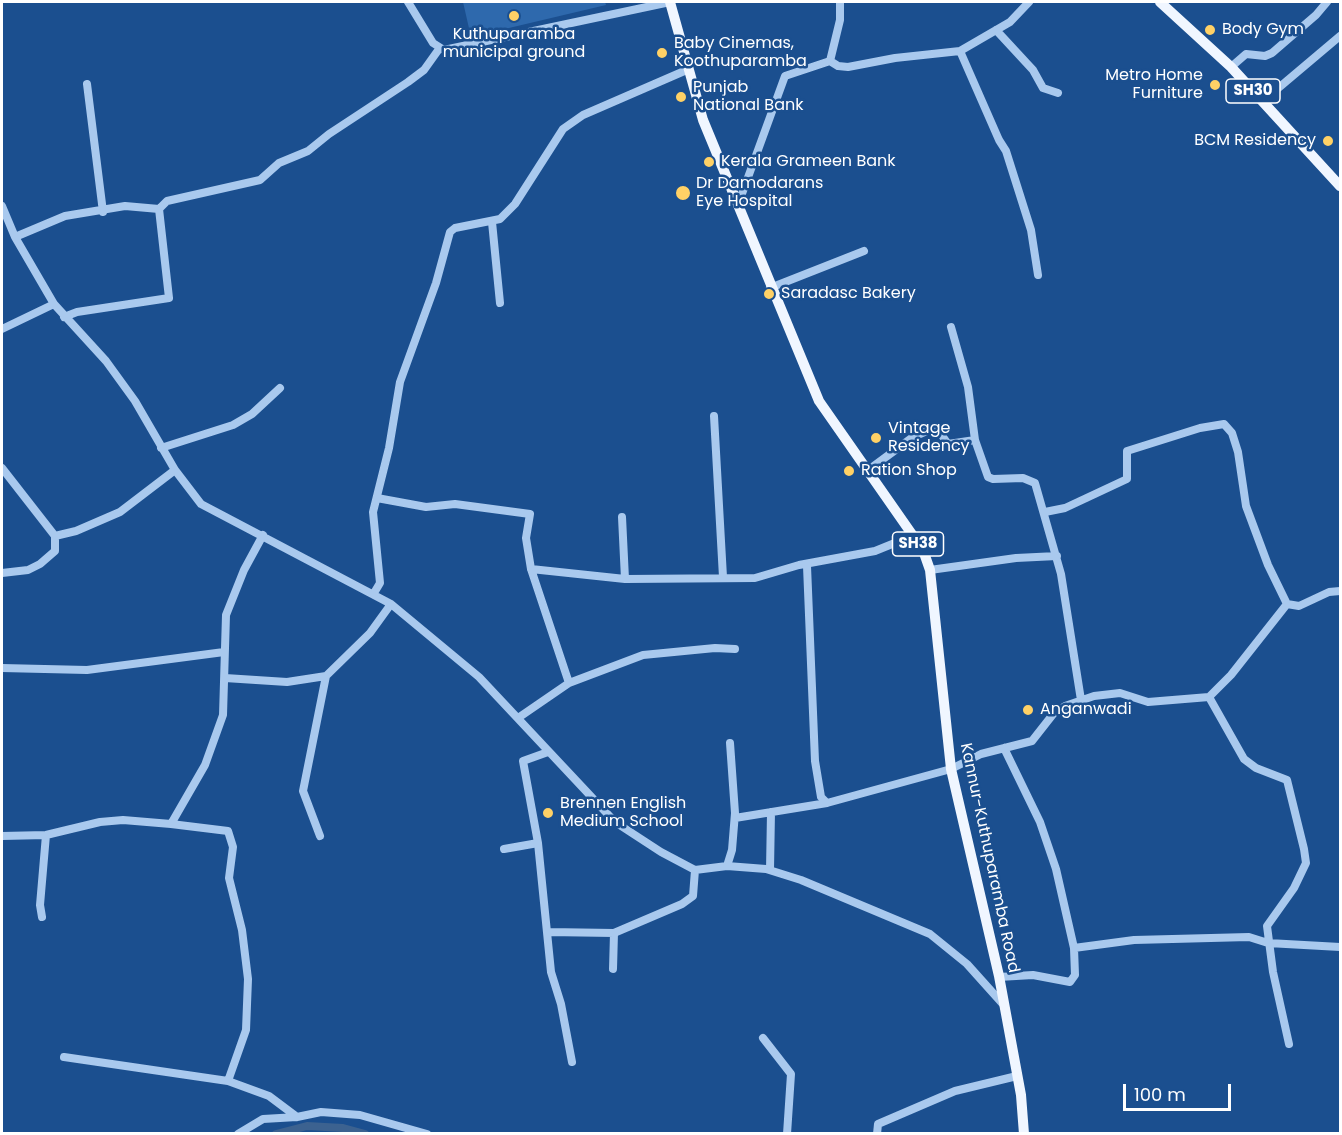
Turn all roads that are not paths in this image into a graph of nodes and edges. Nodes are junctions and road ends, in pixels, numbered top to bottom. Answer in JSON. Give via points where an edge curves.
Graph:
{"nodes":[{"id":1,"x":408,"y":2,"type":"edge"},
{"id":2,"x":670,"y":2,"type":"edge"},
{"id":3,"x":840,"y":2,"type":"edge"},
{"id":4,"x":1029,"y":2,"type":"edge"},
{"id":5,"x":1160,"y":2,"type":"edge"},
{"id":6,"x":1327,"y":2,"type":"edge"},
{"id":7,"x":996,"y":30,"type":"junction"},
{"id":8,"x":1341,"y":36,"type":"edge"},
{"id":9,"x":439,"y":49,"type":"junction"},
{"id":10,"x":960,"y":51,"type":"junction"},
{"id":11,"x":830,"y":61,"type":"junction"},
{"id":12,"x":1231,"y":67,"type":"junction"},
{"id":13,"x":689,"y":69,"type":"junction"},
{"id":14,"x":87,"y":84,"type":"dead end"},
{"id":15,"x":1058,"y":93,"type":"dead end"},
{"id":16,"x":1263,"y":101,"type":"junction"},
{"id":17,"x":1341,"y":186,"type":"edge"},
{"id":18,"x":739,"y":202,"type":"junction"},
{"id":19,"x":2,"y":206,"type":"edge"},
{"id":20,"x":159,"y":209,"type":"junction"},
{"id":21,"x":103,"y":212,"type":"junction"},
{"id":22,"x":492,"y":222,"type":"junction"},
{"id":23,"x":15,"y":237,"type":"junction"},
{"id":24,"x":864,"y":251,"type":"dead end"},
{"id":25,"x":1038,"y":276,"type":"dead end"},
{"id":26,"x":770,"y":288,"type":"junction"},
{"id":27,"x":500,"y":303,"type":"dead end"},
{"id":28,"x":54,"y":304,"type":"junction"},
{"id":29,"x":64,"y":317,"type":"junction"},
{"id":30,"x":951,"y":327,"type":"dead end"},
{"id":31,"x":2,"y":329,"type":"edge"},
{"id":32,"x":280,"y":388,"type":"dead end"},
{"id":33,"x":714,"y":416,"type":"dead end"},
{"id":34,"x":975,"y":440,"type":"junction"},
{"id":35,"x":161,"y":448,"type":"junction"},
{"id":36,"x":2,"y":468,"type":"edge"},
{"id":37,"x":175,"y":470,"type":"junction"},
{"id":38,"x":867,"y":471,"type":"junction"},
{"id":39,"x":377,"y":498,"type":"junction"},
{"id":40,"x":1045,"y":512,"type":"junction"},
{"id":41,"x":622,"y":517,"type":"dead end"},
{"id":42,"x":262,"y":535,"type":"junction"},
{"id":43,"x":55,"y":536,"type":"junction"},
{"id":44,"x":912,"y":536,"type":"junction"},
{"id":45,"x":1057,"y":556,"type":"junction"},
{"id":46,"x":807,"y":566,"type":"junction"},
{"id":47,"x":531,"y":569,"type":"junction"},
{"id":48,"x":930,"y":570,"type":"junction"},
{"id":49,"x":2,"y":573,"type":"edge"},
{"id":50,"x":723,"y":577,"type":"junction"},
{"id":51,"x":625,"y":579,"type":"junction"},
{"id":52,"x":1341,"y":591,"type":"edge"},
{"id":53,"x":374,"y":593,"type":"junction"},
{"id":54,"x":391,"y":604,"type":"junction"},
{"id":55,"x":1287,"y":604,"type":"junction"},
{"id":56,"x":735,"y":649,"type":"dead end"},
{"id":57,"x":224,"y":652,"type":"junction"},
{"id":58,"x":2,"y":668,"type":"edge"},
{"id":59,"x":326,"y":676,"type":"junction"},
{"id":60,"x":225,"y":678,"type":"junction"},
{"id":61,"x":569,"y":683,"type":"junction"},
{"id":62,"x":1209,"y":697,"type":"junction"},
{"id":63,"x":1081,"y":700,"type":"junction"},
{"id":64,"x":518,"y":718,"type":"junction"},
{"id":65,"x":730,"y":743,"type":"dead end"},
{"id":66,"x":1004,"y":748,"type":"junction"},
{"id":67,"x":548,"y":752,"type":"junction"},
{"id":68,"x":951,"y":769,"type":"junction"},
{"id":69,"x":827,"y":803,"type":"junction"},
{"id":70,"x":771,"y":812,"type":"junction"},
{"id":71,"x":735,"y":818,"type":"junction"},
{"id":72,"x":171,"y":824,"type":"junction"},
{"id":73,"x":46,"y":835,"type":"junction"},
{"id":74,"x":2,"y":836,"type":"edge"},
{"id":75,"x":320,"y":836,"type":"dead end"},
{"id":76,"x":538,"y":843,"type":"junction"},
{"id":77,"x":504,"y":849,"type":"dead end"},
{"id":78,"x":727,"y":866,"type":"junction"},
{"id":79,"x":695,"y":870,"type":"junction"},
{"id":80,"x":770,"y":870,"type":"junction"},
{"id":81,"x":42,"y":917,"type":"dead end"},
{"id":82,"x":548,"y":932,"type":"junction"},
{"id":83,"x":614,"y":933,"type":"junction"},
{"id":84,"x":1268,"y":943,"type":"junction"},
{"id":85,"x":1341,"y":947,"type":"edge"},
{"id":86,"x":1074,"y":948,"type":"junction"},
{"id":87,"x":613,"y":969,"type":"dead end"},
{"id":88,"x":999,"y":977,"type":"junction"},
{"id":89,"x":1002,"y":1003,"type":"junction"},
{"id":90,"x":763,"y":1038,"type":"dead end"},
{"id":91,"x":1289,"y":1044,"type":"dead end"},
{"id":92,"x":64,"y":1057,"type":"dead end"},
{"id":93,"x":572,"y":1062,"type":"dead end"},
{"id":94,"x":1017,"y":1076,"type":"junction"},
{"id":95,"x":228,"y":1081,"type":"junction"},
{"id":96,"x":297,"y":1117,"type":"junction"},
{"id":97,"x":238,"y":1134,"type":"edge"},
{"id":98,"x":427,"y":1134,"type":"edge"},
{"id":99,"x":788,"y":1134,"type":"edge"},
{"id":100,"x":877,"y":1134,"type":"edge"},
{"id":101,"x":1024,"y":1134,"type":"edge"}],
"edges":[{"from":1,"to":9,"type":"street"},
{"from":2,"to":9,"type":"street"},
{"from":2,"to":13,"type":"main road","name":"Kannur-Kuthuparamba Road","number":"SH38"},
{"from":3,"to":11,"type":"street","via":[[840,20]]},
{"from":4,"to":7,"type":"street"},
{"from":5,"to":12,"type":"main road","number":"SH30"},
{"from":6,"to":12,"type":"street","via":[[1272,53],[1246,54]]},
{"from":7,"to":10,"type":"street"},
{"from":7,"to":15,"type":"street","via":[[1033,70],[1043,88]]},
{"from":8,"to":16,"type":"street"},
{"from":9,"to":20,"type":"street","via":[[424,70],[408,82],[308,151],[279,163],[260,180],[167,201]]},
{"from":10,"to":11,"type":"street","via":[[848,67]]},
{"from":10,"to":25,"type":"street","via":[[1006,151],[1031,230]]},
{"from":11,"to":18,"type":"street","via":[[785,76]]},
{"from":12,"to":16,"type":"main road","number":"SH30"},
{"from":13,"to":18,"type":"main road","name":"Kannur-Kuthuparamba Road","number":"SH38","via":[[703,120]]},
{"from":13,"to":22,"type":"street","via":[[583,115],[563,129],[514,204]]},
{"from":14,"to":21,"type":"street"},
{"from":16,"to":17,"type":"main road","number":"SH30"},
{"from":18,"to":26,"type":"main road","name":"Kannur-Kuthuparamba Road","number":"SH38"},
{"from":19,"to":23,"type":"street"},
{"from":20,"to":21,"type":"street","via":[[125,206]]},
{"from":20,"to":29,"type":"street","via":[[169,298]]},
{"from":21,"to":23,"type":"street","via":[[65,216]]},
{"from":22,"to":27,"type":"street"},
{"from":22,"to":39,"type":"street","via":[[455,228],[445,242],[436,283],[400,382]]},
{"from":23,"to":28,"type":"street"},
{"from":24,"to":26,"type":"street"},
{"from":26,"to":38,"type":"main road","name":"Kannur-Kuthuparamba Road","number":"SH38","via":[[795,337],[819,401]]},
{"from":28,"to":29,"type":"street"},
{"from":28,"to":31,"type":"street"},
{"from":29,"to":35,"type":"street","via":[[106,361],[135,401]]},
{"from":30,"to":34,"type":"street","via":[[968,387]]},
{"from":32,"to":35,"type":"street","via":[[252,414],[232,425]]},
{"from":33,"to":50,"type":"street"},
{"from":34,"to":38,"type":"street","via":[[948,444],[936,427],[913,437]]},
{"from":34,"to":40,"type":"street","via":[[988,477],[1023,478],[1035,483]]},
{"from":35,"to":37,"type":"street"},
{"from":36,"to":43,"type":"street"},
{"from":37,"to":42,"type":"street","via":[[201,504]]},
{"from":37,"to":43,"type":"street","via":[[120,512]]},
{"from":38,"to":44,"type":"main road","name":"Kannur-Kuthuparamba Road","number":"SH38"},
{"from":39,"to":47,"type":"street","via":[[426,507],[455,504],[530,514],[526,538]]},
{"from":39,"to":53,"type":"street","via":[[374,518],[380,583]]},
{"from":40,"to":45,"type":"street"},
{"from":40,"to":55,"type":"street","via":[[1065,508],[1127,479],[1127,451],[1224,424],[1238,452],[1246,506]]},
{"from":41,"to":51,"type":"street"},
{"from":42,"to":53,"type":"street"},
{"from":42,"to":57,"type":"street","via":[[226,615]]},
{"from":43,"to":49,"type":"street","via":[[55,551],[40,564],[28,570]]},
{"from":44,"to":46,"type":"street","via":[[875,551]]},
{"from":44,"to":48,"type":"main road","name":"Kannur-Kuthuparamba Road","number":"SH38","via":[[923,550]]},
{"from":45,"to":48,"type":"street"},
{"from":45,"to":63,"type":"street"},
{"from":46,"to":50,"type":"street","via":[[755,578]]},
{"from":46,"to":69,"type":"street","via":[[815,761],[821,796]]},
{"from":47,"to":51,"type":"street"},
{"from":47,"to":61,"type":"street"},
{"from":48,"to":68,"type":"main road","name":"Kannur-Kuthuparamba Road","number":"SH38"},
{"from":50,"to":51,"type":"street"},
{"from":52,"to":55,"type":"street","via":[[1329,592],[1299,606]]},
{"from":53,"to":54,"type":"street"},
{"from":54,"to":59,"type":"street","via":[[370,633]]},
{"from":54,"to":64,"type":"street","via":[[479,677]]},
{"from":55,"to":62,"type":"street"},
{"from":56,"to":61,"type":"street","via":[[643,655]]},
{"from":57,"to":58,"type":"street","via":[[87,670]]},
{"from":57,"to":60,"type":"street"},
{"from":59,"to":60,"type":"street","via":[[287,682]]},
{"from":59,"to":75,"type":"street","via":[[303,791]]},
{"from":60,"to":72,"type":"street","via":[[223,715],[215,741]]},
{"from":61,"to":64,"type":"street"},
{"from":62,"to":63,"type":"street","via":[[1148,702],[1110,693]]},
{"from":62,"to":84,"type":"street","via":[[1244,759],[1287,780],[1304,849],[1306,863],[1298,880],[1268,920]]},
{"from":63,"to":66,"type":"street","via":[[1054,713],[1032,741]]},
{"from":64,"to":67,"type":"street"},
{"from":65,"to":71,"type":"street"},
{"from":66,"to":68,"type":"street"},
{"from":66,"to":86,"type":"street","via":[[1040,822],[1056,869]]},
{"from":67,"to":76,"type":"street","via":[[523,761]]},
{"from":67,"to":79,"type":"street","via":[[615,822]]},
{"from":68,"to":69,"type":"street"},
{"from":68,"to":88,"type":"main road","name":"Kannur-Kuthuparamba Road","number":"SH38"},
{"from":69,"to":70,"type":"street"},
{"from":70,"to":71,"type":"street"},
{"from":70,"to":80,"type":"street"},
{"from":71,"to":78,"type":"street"},
{"from":72,"to":73,"type":"street","via":[[112,821]]},
{"from":72,"to":95,"type":"street","via":[[228,831],[233,847],[229,878],[249,979],[246,1030]]},
{"from":73,"to":74,"type":"street"},
{"from":73,"to":81,"type":"street"},
{"from":76,"to":77,"type":"street"},
{"from":76,"to":82,"type":"street"},
{"from":78,"to":79,"type":"street"},
{"from":78,"to":80,"type":"street"},
{"from":79,"to":83,"type":"street","via":[[693,896]]},
{"from":80,"to":89,"type":"street","via":[[930,934],[967,964]]},
{"from":82,"to":83,"type":"street"},
{"from":82,"to":93,"type":"street","via":[[551,972]]},
{"from":83,"to":87,"type":"street"},
{"from":84,"to":85,"type":"street"},
{"from":84,"to":86,"type":"street","via":[[1249,937],[1204,936]]},
{"from":84,"to":91,"type":"street"},
{"from":86,"to":88,"type":"street","via":[[1075,975],[1070,982],[1033,975]]},
{"from":88,"to":89,"type":"main road","name":"Kannur-Kuthuparamba Road","number":"SH38"},
{"from":89,"to":94,"type":"main road","name":"Kannur-Kuthuparamba Road","number":"SH38"},
{"from":90,"to":99,"type":"street","via":[[791,1074]]},
{"from":92,"to":95,"type":"street"},
{"from":94,"to":100,"type":"street","via":[[955,1091],[878,1124]]},
{"from":94,"to":101,"type":"main road","name":"Kannur-Kuthuparamba Road","number":"SH38"},
{"from":95,"to":96,"type":"street","via":[[269,1096]]},
{"from":96,"to":97,"type":"street","via":[[263,1119]]},
{"from":96,"to":98,"type":"street","via":[[321,1112],[360,1115]]}]}
